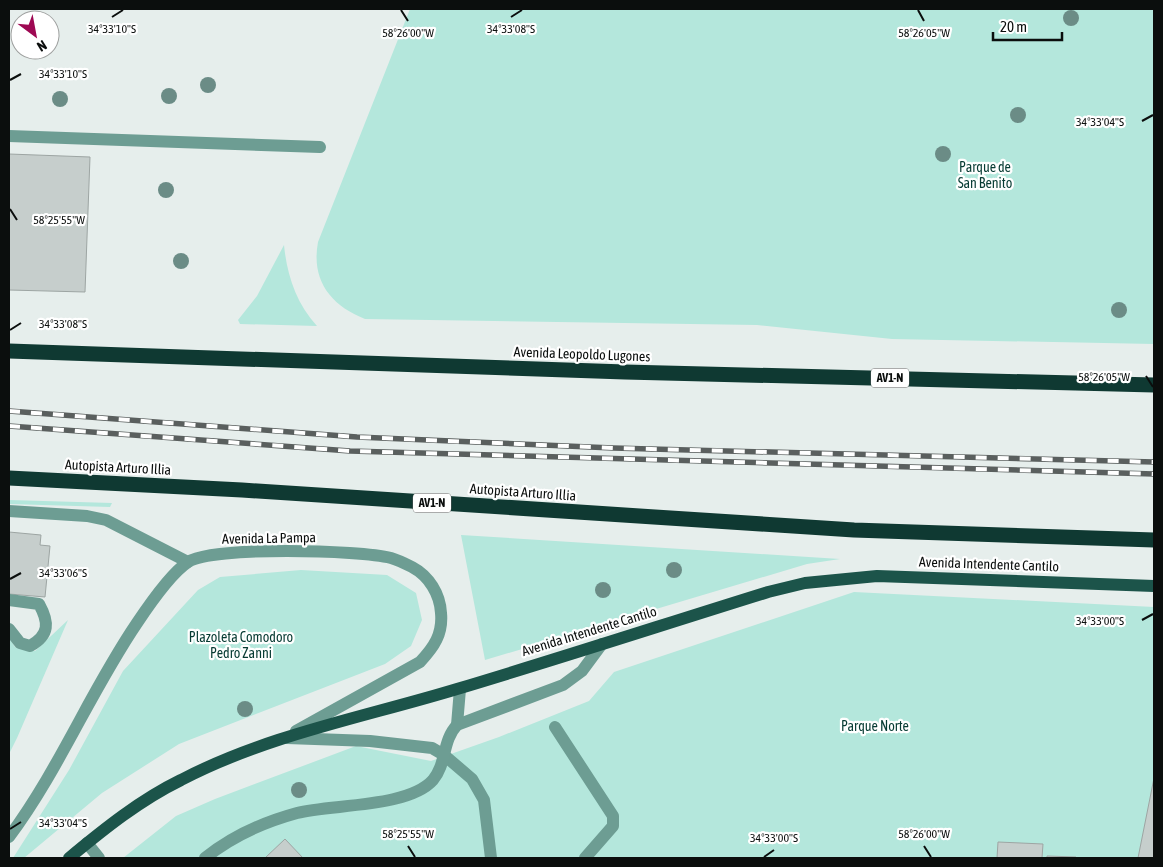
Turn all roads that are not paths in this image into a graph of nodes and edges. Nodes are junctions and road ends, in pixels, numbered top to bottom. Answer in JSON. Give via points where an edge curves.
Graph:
{"nodes":[{"id":1,"x":9,"y":136,"type":"edge"},
{"id":2,"x":320,"y":147,"type":"dead end"},
{"id":3,"x":9,"y":351,"type":"edge"},
{"id":4,"x":1154,"y":385,"type":"edge"},
{"id":5,"x":9,"y":478,"type":"edge"},
{"id":6,"x":9,"y":511,"type":"edge"},
{"id":7,"x":854,"y":530,"type":"joint"},
{"id":8,"x":1154,"y":540,"type":"edge"},
{"id":9,"x":188,"y":562,"type":"junction"},
{"id":10,"x":1154,"y":586,"type":"edge"},
{"id":11,"x":9,"y":600,"type":"edge"},
{"id":12,"x":9,"y":629,"type":"edge"},
{"id":13,"x":602,"y":644,"type":"junction"},
{"id":14,"x":460,"y":688,"type":"junction"},
{"id":15,"x":457,"y":725,"type":"junction"},
{"id":16,"x":555,"y":727,"type":"dead end"},
{"id":17,"x":285,"y":738,"type":"junction"},
{"id":18,"x":444,"y":755,"type":"junction"},
{"id":19,"x":9,"y":837,"type":"edge"},
{"id":20,"x":87,"y":843,"type":"junction"},
{"id":21,"x":70,"y":858,"type":"edge"},
{"id":22,"x":99,"y":858,"type":"edge"},
{"id":23,"x":205,"y":858,"type":"edge"},
{"id":24,"x":491,"y":858,"type":"edge"},
{"id":25,"x":585,"y":858,"type":"edge"}],
"edges":[{"from":1,"to":2,"type":"street"},
{"from":3,"to":4,"type":"highway","name":"Avenida Leopoldo Lugones","number":"AV1-N"},
{"from":5,"to":7,"type":"highway","name":"Autopista Arturo Illia","number":"AV1-N"},
{"from":6,"to":9,"type":"street","via":[[106,520]]},
{"from":7,"to":8,"type":"highway","name":"Avenida Intendente Cantilo","number":"AV1-N"},
{"from":9,"to":17,"type":"street","name":"Avenida La Pampa","via":[[209,555],[301,551],[358,554],[391,558],[413,567],[431,582],[441,604],[442,626],[434,648],[420,662]]},
{"from":9,"to":19,"type":"street","name":"Avenida La Pampa","via":[[152,600],[110,662],[34,804]]},
{"from":10,"to":13,"type":"main road","name":"Avenida Intendente Cantilo","via":[[877,576],[840,578],[768,592]]},
{"from":11,"to":12,"type":"street","via":[[39,604],[46,616],[46,630],[41,640],[30,646],[20,643]]},
{"from":13,"to":14,"type":"main road","name":"Avenida Intendente Cantilo"},
{"from":13,"to":15,"type":"street","via":[[582,671],[562,685]]},
{"from":14,"to":15,"type":"street"},
{"from":14,"to":17,"type":"main road","name":"Avenida Intendente Cantilo"},
{"from":15,"to":18,"type":"street","via":[[446,739]]},
{"from":16,"to":25,"type":"street","via":[[613,816],[613,826]]},
{"from":17,"to":18,"type":"street","via":[[370,741],[432,748]]},
{"from":17,"to":20,"type":"main road","name":"Avenida Intendente Cantilo","via":[[232,756],[180,780]]},
{"from":18,"to":23,"type":"street","via":[[432,780],[419,789],[364,804],[298,813],[254,828]]},
{"from":18,"to":24,"type":"street","via":[[472,779],[484,800]]},
{"from":20,"to":21,"type":"main road","name":"Avenida Intendente Cantilo"},
{"from":20,"to":22,"type":"street"}]}
